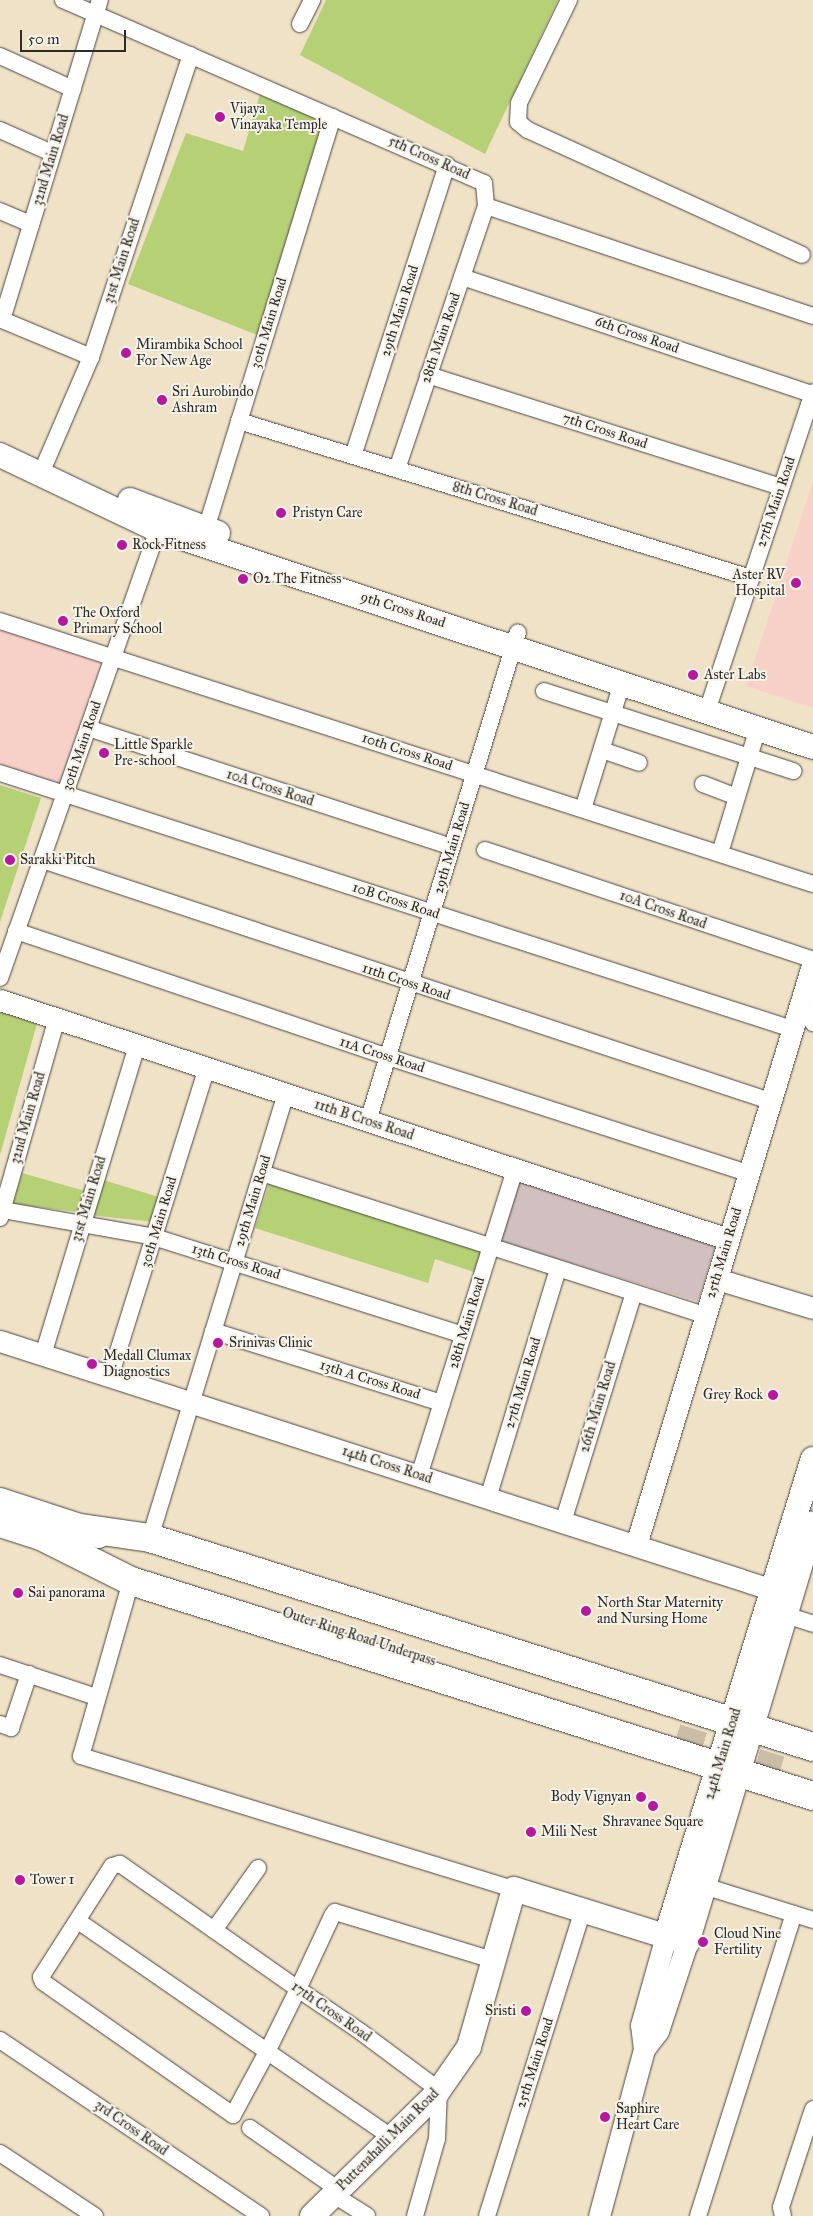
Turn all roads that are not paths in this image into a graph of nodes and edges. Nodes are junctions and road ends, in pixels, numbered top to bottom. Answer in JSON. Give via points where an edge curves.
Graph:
{"nodes":[{"id":1,"x":63,"y":0,"type":"edge"},
{"id":2,"x":312,"y":0,"type":"edge"},
{"id":3,"x":569,"y":0,"type":"edge"},
{"id":4,"x":98,"y":7,"type":"edge"},
{"id":5,"x":300,"y":24,"type":"dead end"},
{"id":6,"x":191,"y":55,"type":"junction"},
{"id":7,"x":0,"y":56,"type":"edge"},
{"id":8,"x":73,"y":88,"type":"junction"},
{"id":9,"x":333,"y":116,"type":"junction"},
{"id":10,"x":0,"y":130,"type":"edge"},
{"id":11,"x":52,"y":153,"type":"junction"},
{"id":12,"x":446,"y":165,"type":"junction"},
{"id":13,"x":486,"y":206,"type":"junction"},
{"id":14,"x":0,"y":211,"type":"edge"},
{"id":15,"x":31,"y":224,"type":"junction"},
{"id":16,"x":802,"y":255,"type":"dead end"},
{"id":17,"x":462,"y":277,"type":"junction"},
{"id":18,"x":813,"y":316,"type":"edge"},
{"id":19,"x":1,"y":319,"type":"edge"},
{"id":20,"x":91,"y":357,"type":"junction"},
{"id":21,"x":428,"y":375,"type":"junction"},
{"id":22,"x":813,"y":393,"type":"edge"},
{"id":23,"x":239,"y":421,"type":"junction"},
{"id":24,"x":0,"y":443,"type":"edge"},
{"id":25,"x":0,"y":455,"type":"edge"},
{"id":26,"x":353,"y":456,"type":"junction"},
{"id":27,"x":45,"y":464,"type":"junction"},
{"id":28,"x":396,"y":469,"type":"junction"},
{"id":29,"x":781,"y":487,"type":"junction"},
{"id":30,"x":161,"y":522,"type":"junction"},
{"id":31,"x":206,"y":529,"type":"junction"},
{"id":32,"x":751,"y":578,"type":"junction"},
{"id":33,"x":0,"y":622,"type":"edge"},
{"id":34,"x":516,"y":639,"type":"junction"},
{"id":35,"x":113,"y":656,"type":"junction"},
{"id":36,"x":622,"y":683,"type":"junction"},
{"id":37,"x":544,"y":691,"type":"dead end"},
{"id":38,"x":709,"y":705,"type":"junction"},
{"id":39,"x":614,"y":714,"type":"junction"},
{"id":40,"x":88,"y":728,"type":"junction"},
{"id":41,"x":758,"y":728,"type":"junction"},
{"id":42,"x":813,"y":733,"type":"edge"},
{"id":43,"x":813,"y":747,"type":"edge"},
{"id":44,"x":602,"y":750,"type":"junction"},
{"id":45,"x":748,"y":757,"type":"junction"},
{"id":46,"x":639,"y":763,"type":"dead end"},
{"id":47,"x":793,"y":772,"type":"dead end"},
{"id":48,"x":0,"y":773,"type":"edge"},
{"id":49,"x":475,"y":774,"type":"junction"},
{"id":50,"x":703,"y":784,"type":"dead end"},
{"id":51,"x":65,"y":794,"type":"junction"},
{"id":52,"x":737,"y":797,"type":"junction"},
{"id":53,"x":583,"y":809,"type":"junction"},
{"id":54,"x":452,"y":847,"type":"junction"},
{"id":55,"x":485,"y":850,"type":"dead end"},
{"id":56,"x":720,"y":853,"type":"junction"},
{"id":57,"x":42,"y":860,"type":"junction"},
{"id":58,"x":813,"y":884,"type":"edge"},
{"id":59,"x":432,"y":913,"type":"junction"},
{"id":60,"x":16,"y":932,"type":"junction"},
{"id":61,"x":813,"y":961,"type":"edge"},
{"id":62,"x":0,"y":978,"type":"edge"},
{"id":63,"x":410,"y":984,"type":"junction"},
{"id":64,"x":0,"y":1000,"type":"edge"},
{"id":65,"x":813,"y":1010,"type":"edge"},
{"id":66,"x":57,"y":1018,"type":"junction"},
{"id":67,"x":813,"y":1023,"type":"edge"},
{"id":68,"x":792,"y":1030,"type":"junction"},
{"id":69,"x":137,"y":1045,"type":"junction"},
{"id":70,"x":388,"y":1057,"type":"junction"},
{"id":71,"x":207,"y":1068,"type":"junction"},
{"id":72,"x":286,"y":1094,"type":"junction"},
{"id":73,"x":770,"y":1101,"type":"junction"},
{"id":74,"x":368,"y":1121,"type":"junction"},
{"id":75,"x":515,"y":1170,"type":"junction"},
{"id":76,"x":262,"y":1173,"type":"junction"},
{"id":77,"x":748,"y":1173,"type":"junction"},
{"id":78,"x":1,"y":1214,"type":"edge"},
{"id":79,"x":81,"y":1222,"type":"junction"},
{"id":80,"x":154,"y":1237,"type":"junction"},
{"id":81,"x":728,"y":1239,"type":"junction"},
{"id":82,"x":491,"y":1247,"type":"junction"},
{"id":83,"x":234,"y":1261,"type":"junction"},
{"id":84,"x":558,"y":1268,"type":"junction"},
{"id":85,"x":717,"y":1279,"type":"junction"},
{"id":86,"x":634,"y":1293,"type":"junction"},
{"id":87,"x":813,"y":1308,"type":"edge"},
{"id":88,"x":706,"y":1315,"type":"junction"},
{"id":89,"x":213,"y":1331,"type":"junction"},
{"id":90,"x":463,"y":1335,"type":"junction"},
{"id":91,"x":0,"y":1341,"type":"edge"},
{"id":92,"x":43,"y":1355,"type":"junction"},
{"id":93,"x":110,"y":1376,"type":"junction"},
{"id":94,"x":191,"y":1402,"type":"junction"},
{"id":95,"x":442,"y":1403,"type":"junction"},
{"id":96,"x":813,"y":1459,"type":"edge"},
{"id":97,"x":419,"y":1476,"type":"junction"},
{"id":98,"x":488,"y":1498,"type":"junction"},
{"id":99,"x":0,"y":1502,"type":"edge"},
{"id":100,"x":563,"y":1522,"type":"junction"},
{"id":101,"x":0,"y":1523,"type":"edge"},
{"id":102,"x":813,"y":1524,"type":"edge"},
{"id":103,"x":81,"y":1528,"type":"junction"},
{"id":104,"x":42,"y":1536,"type":"junction"},
{"id":105,"x":150,"y":1538,"type":"junction"},
{"id":106,"x":636,"y":1545,"type":"junction"},
{"id":107,"x":131,"y":1581,"type":"junction"},
{"id":108,"x":773,"y":1590,"type":"junction"},
{"id":109,"x":786,"y":1615,"type":"junction"},
{"id":110,"x":813,"y":1624,"type":"edge"},
{"id":111,"x":0,"y":1664,"type":"edge"},
{"id":112,"x":29,"y":1674,"type":"junction"},
{"id":113,"x":96,"y":1696,"type":"junction"},
{"id":114,"x":0,"y":1724,"type":"edge"},
{"id":115,"x":742,"y":1725,"type":"junction"},
{"id":116,"x":813,"y":1747,"type":"edge"},
{"id":117,"x":813,"y":1761,"type":"edge"},
{"id":118,"x":728,"y":1769,"type":"junction"},
{"id":119,"x":813,"y":1780,"type":"edge"},
{"id":120,"x":813,"y":1796,"type":"edge"},
{"id":121,"x":258,"y":1868,"type":"dead end"},
{"id":122,"x":704,"y":1886,"type":"junction"},
{"id":123,"x":514,"y":1889,"type":"junction"},
{"id":124,"x":583,"y":1910,"type":"junction"},
{"id":125,"x":794,"y":1914,"type":"junction"},
{"id":126,"x":813,"y":1920,"type":"edge"},
{"id":127,"x":78,"y":1921,"type":"junction"},
{"id":128,"x":214,"y":1930,"type":"junction"},
{"id":129,"x":677,"y":1940,"type":"junction"},
{"id":130,"x":493,"y":1960,"type":"junction"},
{"id":131,"x":298,"y":1989,"type":"junction"},
{"id":132,"x":0,"y":2040,"type":"edge"},
{"id":133,"x":267,"y":2052,"type":"junction"},
{"id":134,"x":439,"y":2090,"type":"junction"},
{"id":135,"x":813,"y":2109,"type":"edge"},
{"id":136,"x":250,"y":2128,"type":"dead end"},
{"id":137,"x":392,"y":2138,"type":"junction"},
{"id":138,"x":0,"y":2153,"type":"edge"},
{"id":139,"x":337,"y":2192,"type":"junction"},
{"id":140,"x":779,"y":2213,"type":"edge"},
{"id":141,"x":95,"y":2216,"type":"edge"},
{"id":142,"x":261,"y":2216,"type":"edge"},
{"id":143,"x":312,"y":2216,"type":"edge"},
{"id":144,"x":367,"y":2216,"type":"edge"},
{"id":145,"x":415,"y":2216,"type":"edge"},
{"id":146,"x":487,"y":2216,"type":"edge"},
{"id":147,"x":599,"y":2216,"type":"edge"},
{"id":148,"x":698,"y":2216,"type":"edge"}],
"edges":[{"from":1,"to":4,"type":"street","name":"5th Cross Road"},
{"from":2,"to":5,"type":"street"},
{"from":3,"to":16,"type":"street","via":[[519,103],[518,122],[528,130]]},
{"from":4,"to":6,"type":"street","name":"5th Cross Road"},
{"from":4,"to":8,"type":"street","name":"32nd Main Road"},
{"from":6,"to":9,"type":"street","name":"5th Cross Road"},
{"from":6,"to":20,"type":"street","name":"31st Main Road"},
{"from":7,"to":8,"type":"street"},
{"from":8,"to":11,"type":"street","name":"32nd Main Road"},
{"from":9,"to":12,"type":"street","name":"5th Cross Road"},
{"from":9,"to":23,"type":"street","name":"30th Main Road"},
{"from":10,"to":11,"type":"street"},
{"from":11,"to":15,"type":"street","name":"32nd Main Road"},
{"from":12,"to":13,"type":"street","name":"5th Cross Road","via":[[484,183]]},
{"from":12,"to":26,"type":"street","name":"29th Main Road"},
{"from":13,"to":17,"type":"street","name":"28th Main Road"},
{"from":13,"to":18,"type":"street"},
{"from":14,"to":15,"type":"street"},
{"from":15,"to":19,"type":"street","name":"32nd Main Road"},
{"from":17,"to":21,"type":"street","name":"28th Main Road"},
{"from":17,"to":22,"type":"street","name":"6th Cross Road"},
{"from":19,"to":20,"type":"street"},
{"from":20,"to":27,"type":"street","name":"31st Main Road"},
{"from":21,"to":28,"type":"street","name":"28th Main Road"},
{"from":21,"to":29,"type":"street","name":"7th Cross Road"},
{"from":22,"to":29,"type":"street","name":"27th Main Road"},
{"from":23,"to":26,"type":"street","name":"8th Cross Road"},
{"from":23,"to":31,"type":"street","name":"30th Main Road"},
{"from":24,"to":27,"type":"main road","name":"9th Cross Road"},
{"from":25,"to":30,"type":"main road","name":"9th Cross Road"},
{"from":26,"to":28,"type":"street","name":"8th Cross Road"},
{"from":27,"to":30,"type":"main road","name":"9th Cross Road"},
{"from":28,"to":32,"type":"street","name":"8th Cross Road"},
{"from":29,"to":32,"type":"street","name":"27th Main Road"},
{"from":30,"to":31,"type":"main road","name":"9th Cross Road"},
{"from":30,"to":34,"type":"main road","name":"9th Cross Road"},
{"from":30,"to":35,"type":"street","name":"30th Main Road"},
{"from":31,"to":34,"type":"main road","name":"9th Cross Road"},
{"from":32,"to":38,"type":"street","name":"27th Main Road"},
{"from":33,"to":35,"type":"street","name":"10th Cross Road"},
{"from":34,"to":36,"type":"main road","name":"9th Cross Road"},
{"from":34,"to":38,"type":"main road","name":"9th Cross Road"},
{"from":34,"to":49,"type":"street","name":"29th Main Road"},
{"from":35,"to":40,"type":"street","name":"30th Main Road"},
{"from":35,"to":49,"type":"street","name":"10th Cross Road"},
{"from":36,"to":38,"type":"main road","name":"9th Cross Road"},
{"from":36,"to":39,"type":"street"},
{"from":37,"to":39,"type":"street"},
{"from":38,"to":41,"type":"main road","name":"9th Cross Road"},
{"from":38,"to":42,"type":"main road","name":"9th Cross Road"},
{"from":39,"to":44,"type":"street"},
{"from":39,"to":45,"type":"street"},
{"from":40,"to":51,"type":"street","name":"30th Main Road"},
{"from":40,"to":54,"type":"street","name":"10A Cross Road"},
{"from":41,"to":43,"type":"main road","name":"9th Cross Road"},
{"from":41,"to":45,"type":"street"},
{"from":44,"to":46,"type":"street"},
{"from":44,"to":53,"type":"street"},
{"from":45,"to":47,"type":"street"},
{"from":45,"to":52,"type":"street"},
{"from":48,"to":51,"type":"street","name":"10B Cross Road"},
{"from":49,"to":53,"type":"street","name":"10th Cross Road"},
{"from":49,"to":54,"type":"street","name":"29th Main Road"},
{"from":50,"to":52,"type":"street"},
{"from":51,"to":57,"type":"street","name":"30th Main Road"},
{"from":51,"to":59,"type":"street","name":"10B Cross Road"},
{"from":52,"to":56,"type":"street"},
{"from":53,"to":56,"type":"street","name":"10th Cross Road"},
{"from":54,"to":59,"type":"street","name":"29th Main Road"},
{"from":55,"to":61,"type":"street","name":"10A Cross Road"},
{"from":56,"to":58,"type":"street","name":"10th Cross Road"},
{"from":57,"to":60,"type":"street","name":"30th Main Road"},
{"from":57,"to":63,"type":"street","name":"11th Cross Road"},
{"from":59,"to":63,"type":"street","name":"29th Main Road"},
{"from":59,"to":68,"type":"street","name":"10B Cross Road"},
{"from":60,"to":62,"type":"street","name":"30th Main Road"},
{"from":60,"to":70,"type":"street","name":"11A Cross Road"},
{"from":61,"to":68,"type":"street","name":"25th Main Road"},
{"from":63,"to":70,"type":"street","name":"29th Main Road"},
{"from":63,"to":73,"type":"street","name":"11th Cross Road"},
{"from":64,"to":66,"type":"street","name":"11th B Cross Road"},
{"from":65,"to":67,"type":"street","via":[[810,1018]]},
{"from":66,"to":69,"type":"street","name":"11th B Cross Road"},
{"from":66,"to":78,"type":"street","name":"32nd Main Road"},
{"from":68,"to":73,"type":"street","name":"25th Main Road"},
{"from":69,"to":71,"type":"street","name":"11th B Cross Road"},
{"from":69,"to":79,"type":"street","name":"31st Main Road"},
{"from":70,"to":74,"type":"street","name":"29th Main Road"},
{"from":70,"to":77,"type":"street","name":"11A Cross Road"},
{"from":71,"to":72,"type":"street","name":"11th B Cross Road"},
{"from":71,"to":80,"type":"street","name":"30th Main Road"},
{"from":72,"to":74,"type":"street","name":"11th B Cross Road"},
{"from":72,"to":76,"type":"street","name":"29th Main Road"},
{"from":73,"to":77,"type":"street","name":"25th Main Road"},
{"from":74,"to":75,"type":"street","name":"11th B Cross Road"},
{"from":75,"to":81,"type":"street","name":"11th B Cross Road"},
{"from":75,"to":82,"type":"street","name":"28th Main Road"},
{"from":76,"to":82,"type":"street"},
{"from":76,"to":83,"type":"street","name":"29th Main Road"},
{"from":77,"to":81,"type":"street","name":"25th Main Road"},
{"from":78,"to":79,"type":"street","name":"13th Cross Road"},
{"from":79,"to":80,"type":"street","name":"13th Cross Road"},
{"from":79,"to":92,"type":"street","name":"31st Main Road"},
{"from":80,"to":83,"type":"street","name":"13th Cross Road"},
{"from":80,"to":93,"type":"street","name":"30th Main Road"},
{"from":81,"to":85,"type":"street","name":"25th Main Road"},
{"from":82,"to":84,"type":"street"},
{"from":82,"to":90,"type":"street","name":"28th Main Road"},
{"from":83,"to":89,"type":"street","name":"29th Main Road"},
{"from":83,"to":90,"type":"street","name":"13th Cross Road"},
{"from":84,"to":86,"type":"street"},
{"from":84,"to":98,"type":"street","name":"27th Main Road"},
{"from":85,"to":87,"type":"street"},
{"from":85,"to":88,"type":"street","name":"25th Main Road"},
{"from":86,"to":88,"type":"street"},
{"from":86,"to":100,"type":"street","name":"26th Main Road"},
{"from":88,"to":106,"type":"street","name":"25th Main Road"},
{"from":89,"to":94,"type":"street","name":"29th Main Road"},
{"from":89,"to":95,"type":"street","name":"13th A Cross Road"},
{"from":90,"to":95,"type":"street","name":"28th Main Road"},
{"from":91,"to":92,"type":"street","name":"14th Cross Road"},
{"from":92,"to":93,"type":"street","name":"14th Cross Road"},
{"from":93,"to":94,"type":"street","name":"14th Cross Road"},
{"from":94,"to":97,"type":"street","name":"14th Cross Road"},
{"from":94,"to":105,"type":"street","name":"29th Main Road"},
{"from":95,"to":97,"type":"street","name":"28th Main Road"},
{"from":96,"to":108,"type":"main road","name":"24th Main Road"},
{"from":97,"to":98,"type":"street","name":"14th Cross Road"},
{"from":98,"to":100,"type":"street","name":"14th Cross Road"},
{"from":99,"to":103,"type":"highway"},
{"from":100,"to":106,"type":"street","name":"14th Cross Road"},
{"from":101,"to":104,"type":"highway"},
{"from":102,"to":109,"type":"main road","name":"24th Main Road"},
{"from":103,"to":104,"type":"highway","name":"Outer Ring Road Underpass","via":[[678,1729]]},
{"from":103,"to":105,"type":"highway"},
{"from":104,"to":107,"type":"highway"},
{"from":105,"to":115,"type":"highway"},
{"from":106,"to":108,"type":"street","name":"14th Cross Road"},
{"from":107,"to":113,"type":"street"},
{"from":107,"to":118,"type":"highway"},
{"from":108,"to":115,"type":"main road","name":"24th Main Road"},
{"from":109,"to":110,"type":"street"},
{"from":109,"to":115,"type":"main road","name":"24th Main Road"},
{"from":111,"to":112,"type":"street"},
{"from":112,"to":113,"type":"street"},
{"from":112,"to":114,"type":"street","via":[[11,1728]]},
{"from":113,"to":123,"type":"street","via":[[81,1756]]},
{"from":115,"to":116,"type":"highway"},
{"from":115,"to":118,"type":"main road","name":"24th Main Road"},
{"from":117,"to":119,"type":"highway","via":[[782,1761]]},
{"from":118,"to":120,"type":"highway"},
{"from":118,"to":122,"type":"main road","name":"24th Main Road"},
{"from":118,"to":129,"type":"main road","name":"24th Main Road"},
{"from":121,"to":128,"type":"street"},
{"from":122,"to":125,"type":"street"},
{"from":122,"to":129,"type":"main road","name":"24th Main Road"},
{"from":123,"to":124,"type":"main road"},
{"from":123,"to":130,"type":"main road","name":"Puttenahalli Main Road"},
{"from":124,"to":129,"type":"main road"},
{"from":124,"to":146,"type":"street","name":"25th Main Road"},
{"from":125,"to":126,"type":"street"},
{"from":125,"to":148,"type":"street"},
{"from":127,"to":128,"type":"street","name":"17th Cross Road","via":[[116,1864]]},
{"from":127,"to":133,"type":"street"},
{"from":127,"to":133,"type":"street","via":[[41,1980],[233,2115]]},
{"from":128,"to":131,"type":"street","name":"17th Cross Road"},
{"from":129,"to":147,"type":"street","name":"24th Main Road","via":[[658,2032],[644,2049]]},
{"from":130,"to":131,"type":"street","via":[[339,1911],[332,1916]]},
{"from":130,"to":134,"type":"main road","name":"Puttenahalli Main Road","via":[[469,2046]]},
{"from":131,"to":133,"type":"street"},
{"from":131,"to":134,"type":"street","name":"17th Cross Road"},
{"from":132,"to":142,"type":"street","name":"3rd Cross Road"},
{"from":133,"to":137,"type":"street"},
{"from":134,"to":137,"type":"main road","name":"Puttenahalli Main Road"},
{"from":134,"to":145,"type":"street","via":[[437,2140]]},
{"from":135,"to":140,"type":"street"},
{"from":136,"to":139,"type":"street"},
{"from":137,"to":139,"type":"main road","name":"Puttenahalli Main Road"},
{"from":138,"to":141,"type":"street"},
{"from":139,"to":143,"type":"main road","name":"Puttenahalli Main Road"},
{"from":139,"to":144,"type":"street"}]}
